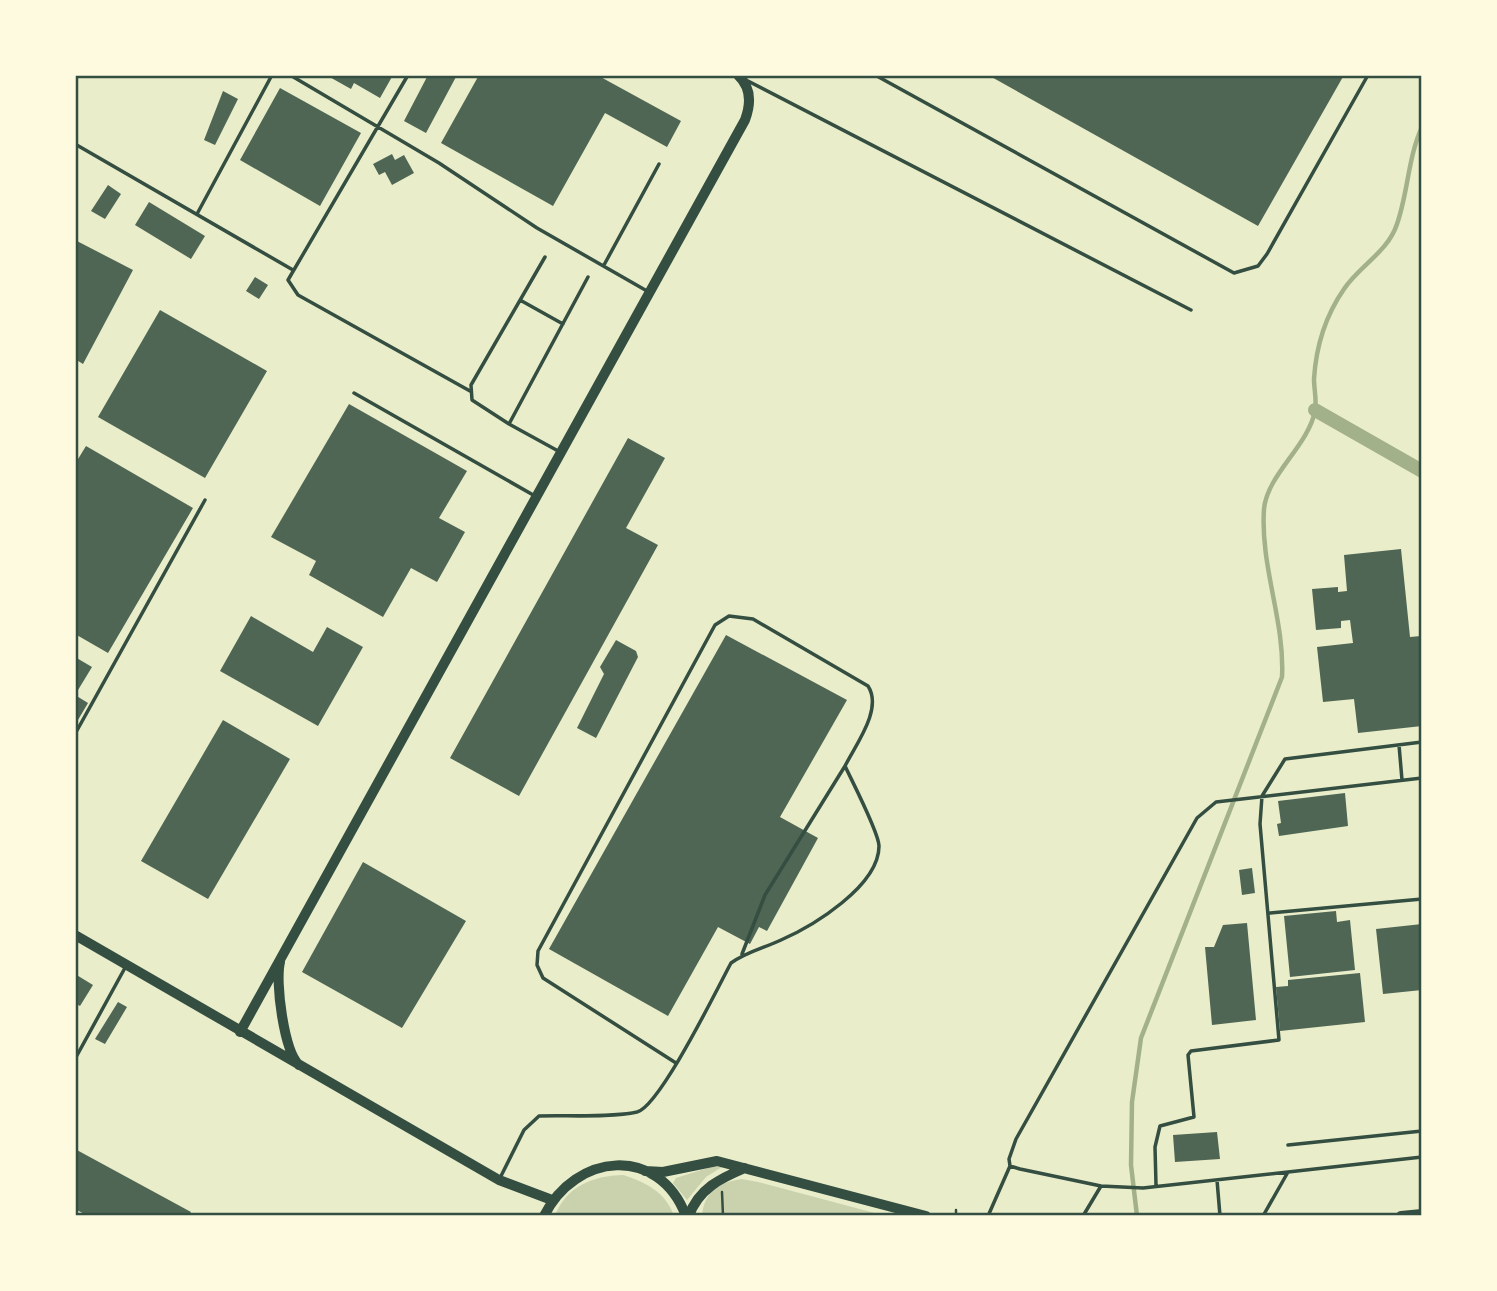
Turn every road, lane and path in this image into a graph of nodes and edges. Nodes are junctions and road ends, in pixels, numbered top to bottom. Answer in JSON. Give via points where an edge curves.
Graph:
{"nodes":[{"id":1,"x":272,"y":75,"type":"edge"},
{"id":2,"x":290,"y":75,"type":"edge"},
{"id":3,"x":408,"y":75,"type":"edge"},
{"id":4,"x":875,"y":75,"type":"edge"},
{"id":5,"x":1368,"y":75,"type":"edge"},
{"id":6,"x":740,"y":77,"type":"edge"},
{"id":7,"x":378,"y":126,"type":"junction"},
{"id":8,"x":75,"y":144,"type":"edge"},
{"id":9,"x":659,"y":164,"type":"dead end"},
{"id":10,"x":197,"y":214,"type":"junction"},
{"id":11,"x":545,"y":257,"type":"dead end"},
{"id":12,"x":604,"y":265,"type":"junction"},
{"id":13,"x":293,"y":270,"type":"junction"},
{"id":14,"x":588,"y":277,"type":"dead end"},
{"id":15,"x":649,"y":292,"type":"junction"},
{"id":16,"x":520,"y":300,"type":"junction"},
{"id":17,"x":1191,"y":310,"type":"dead end"},
{"id":18,"x":563,"y":324,"type":"junction"},
{"id":19,"x":470,"y":391,"type":"junction"},
{"id":20,"x":354,"y":393,"type":"dead end"},
{"id":21,"x":509,"y":424,"type":"junction"},
{"id":22,"x":560,"y":452,"type":"junction"},
{"id":23,"x":535,"y":496,"type":"junction"},
{"id":24,"x":205,"y":500,"type":"dead end"},
{"id":25,"x":75,"y":734,"type":"edge"},
{"id":26,"x":1422,"y":742,"type":"edge"},
{"id":27,"x":1399,"y":745,"type":"junction"},
{"id":28,"x":845,"y":766,"type":"junction"},
{"id":29,"x":1422,"y":778,"type":"edge"},
{"id":30,"x":1402,"y":780,"type":"junction"},
{"id":31,"x":1259,"y":796,"type":"junction"},
{"id":32,"x":1422,"y":899,"type":"edge"},
{"id":33,"x":1270,"y":913,"type":"junction"},
{"id":34,"x":75,"y":935,"type":"edge"},
{"id":35,"x":284,"y":948,"type":"junction"},
{"id":36,"x":741,"y":955,"type":"junction"},
{"id":37,"x":127,"y":964,"type":"junction"},
{"id":38,"x":240,"y":1031,"type":"junction"},
{"id":39,"x":77,"y":1051,"type":"edge"},
{"id":40,"x":75,"y":1059,"type":"edge"},
{"id":41,"x":676,"y":1063,"type":"junction"},
{"id":42,"x":304,"y":1069,"type":"junction"},
{"id":43,"x":1422,"y":1131,"type":"edge"},
{"id":44,"x":1288,"y":1145,"type":"dead end"},
{"id":45,"x":1422,"y":1157,"type":"edge"},
{"id":46,"x":1010,"y":1166,"type":"junction"},
{"id":47,"x":746,"y":1168,"type":"junction"},
{"id":48,"x":645,"y":1171,"type":"junction"},
{"id":49,"x":1287,"y":1172,"type":"junction"},
{"id":50,"x":499,"y":1180,"type":"junction"},
{"id":51,"x":1217,"y":1180,"type":"junction"},
{"id":52,"x":1101,"y":1186,"type":"junction"},
{"id":53,"x":1156,"y":1186,"type":"junction"},
{"id":54,"x":722,"y":1190,"type":"dead end"},
{"id":55,"x":552,"y":1200,"type":"junction"},
{"id":56,"x":956,"y":1210,"type":"dead end"},
{"id":57,"x":1422,"y":1213,"type":"edge"},
{"id":58,"x":544,"y":1216,"type":"edge"},
{"id":59,"x":687,"y":1216,"type":"edge"},
{"id":60,"x":723,"y":1216,"type":"edge"},
{"id":61,"x":926,"y":1216,"type":"edge"},
{"id":62,"x":956,"y":1216,"type":"edge"},
{"id":63,"x":988,"y":1216,"type":"edge"},
{"id":64,"x":1083,"y":1216,"type":"edge"},
{"id":65,"x":1220,"y":1216,"type":"edge"},
{"id":66,"x":1263,"y":1216,"type":"edge"},
{"id":67,"x":1401,"y":1216,"type":"edge"}],
"edges":[{"from":1,"to":10,"type":"lane"},
{"from":2,"to":7,"type":"lane"},
{"from":3,"to":7,"type":"lane"},
{"from":4,"to":5,"type":"lane","via":[[1234,273],[1258,266],[1267,254]]},
{"from":6,"to":15,"type":"street","via":[[750,92],[745,120]]},
{"from":6,"to":17,"type":"lane"},
{"from":7,"to":12,"type":"lane","via":[[537,228]]},
{"from":7,"to":13,"type":"lane"},
{"from":8,"to":10,"type":"lane"},
{"from":9,"to":12,"type":"lane"},
{"from":10,"to":13,"type":"lane"},
{"from":11,"to":16,"type":"lane"},
{"from":12,"to":15,"type":"lane"},
{"from":13,"to":19,"type":"lane","via":[[288,280],[298,295]]},
{"from":14,"to":18,"type":"lane"},
{"from":15,"to":22,"type":"street"},
{"from":16,"to":18,"type":"lane"},
{"from":16,"to":19,"type":"lane"},
{"from":18,"to":21,"type":"lane"},
{"from":19,"to":21,"type":"lane","via":[[472,400]]},
{"from":20,"to":23,"type":"lane"},
{"from":21,"to":22,"type":"lane"},
{"from":22,"to":23,"type":"street"},
{"from":23,"to":35,"type":"street"},
{"from":24,"to":25,"type":"lane"},
{"from":26,"to":27,"type":"lane"},
{"from":27,"to":30,"type":"lane"},
{"from":27,"to":31,"type":"lane","via":[[1285,759]]},
{"from":28,"to":36,"type":"lane","via":[[765,895]]},
{"from":28,"to":36,"type":"lane","via":[[879,845],[865,881],[846,900],[783,939]]},
{"from":28,"to":41,"type":"lane","via":[[874,707],[867,685],[753,620],[729,616],[715,625],[538,951],[537,965],[543,978]]},
{"from":29,"to":30,"type":"lane"},
{"from":30,"to":31,"type":"lane"},
{"from":31,"to":33,"type":"lane"},
{"from":31,"to":46,"type":"lane","via":[[1216,802],[1197,818],[1022,1127]]},
{"from":32,"to":33,"type":"lane"},
{"from":33,"to":53,"type":"lane","via":[[1279,1040],[1191,1051],[1194,1117],[1160,1126],[1155,1147]]},
{"from":34,"to":37,"type":"street"},
{"from":35,"to":38,"type":"street"},
{"from":35,"to":42,"type":"street","via":[[278,979],[288,1046]]},
{"from":36,"to":41,"type":"lane","via":[[731,963]]},
{"from":37,"to":38,"type":"street"},
{"from":37,"to":39,"type":"lane"},
{"from":38,"to":42,"type":"street"},
{"from":39,"to":40,"type":"lane"},
{"from":41,"to":50,"type":"lane","via":[[656,1098],[638,1112],[539,1116],[529,1122]]},
{"from":42,"to":50,"type":"street"},
{"from":43,"to":44,"type":"lane"},
{"from":45,"to":49,"type":"lane"},
{"from":46,"to":52,"type":"lane"},
{"from":46,"to":63,"type":"lane"},
{"from":47,"to":48,"type":"street","via":[[717,1161]]},
{"from":47,"to":59,"type":"street","via":[[716,1181]]},
{"from":47,"to":61,"type":"street"},
{"from":48,"to":55,"type":"street","via":[[618,1164],[586,1171]]},
{"from":48,"to":59,"type":"street","via":[[675,1194]]},
{"from":49,"to":51,"type":"lane"},
{"from":49,"to":66,"type":"lane"},
{"from":50,"to":55,"type":"street"},
{"from":51,"to":53,"type":"lane"},
{"from":51,"to":65,"type":"lane"},
{"from":52,"to":53,"type":"lane"},
{"from":52,"to":64,"type":"lane"},
{"from":54,"to":60,"type":"path"},
{"from":55,"to":58,"type":"street"},
{"from":56,"to":62,"type":"path"},
{"from":57,"to":67,"type":"street"}]}
